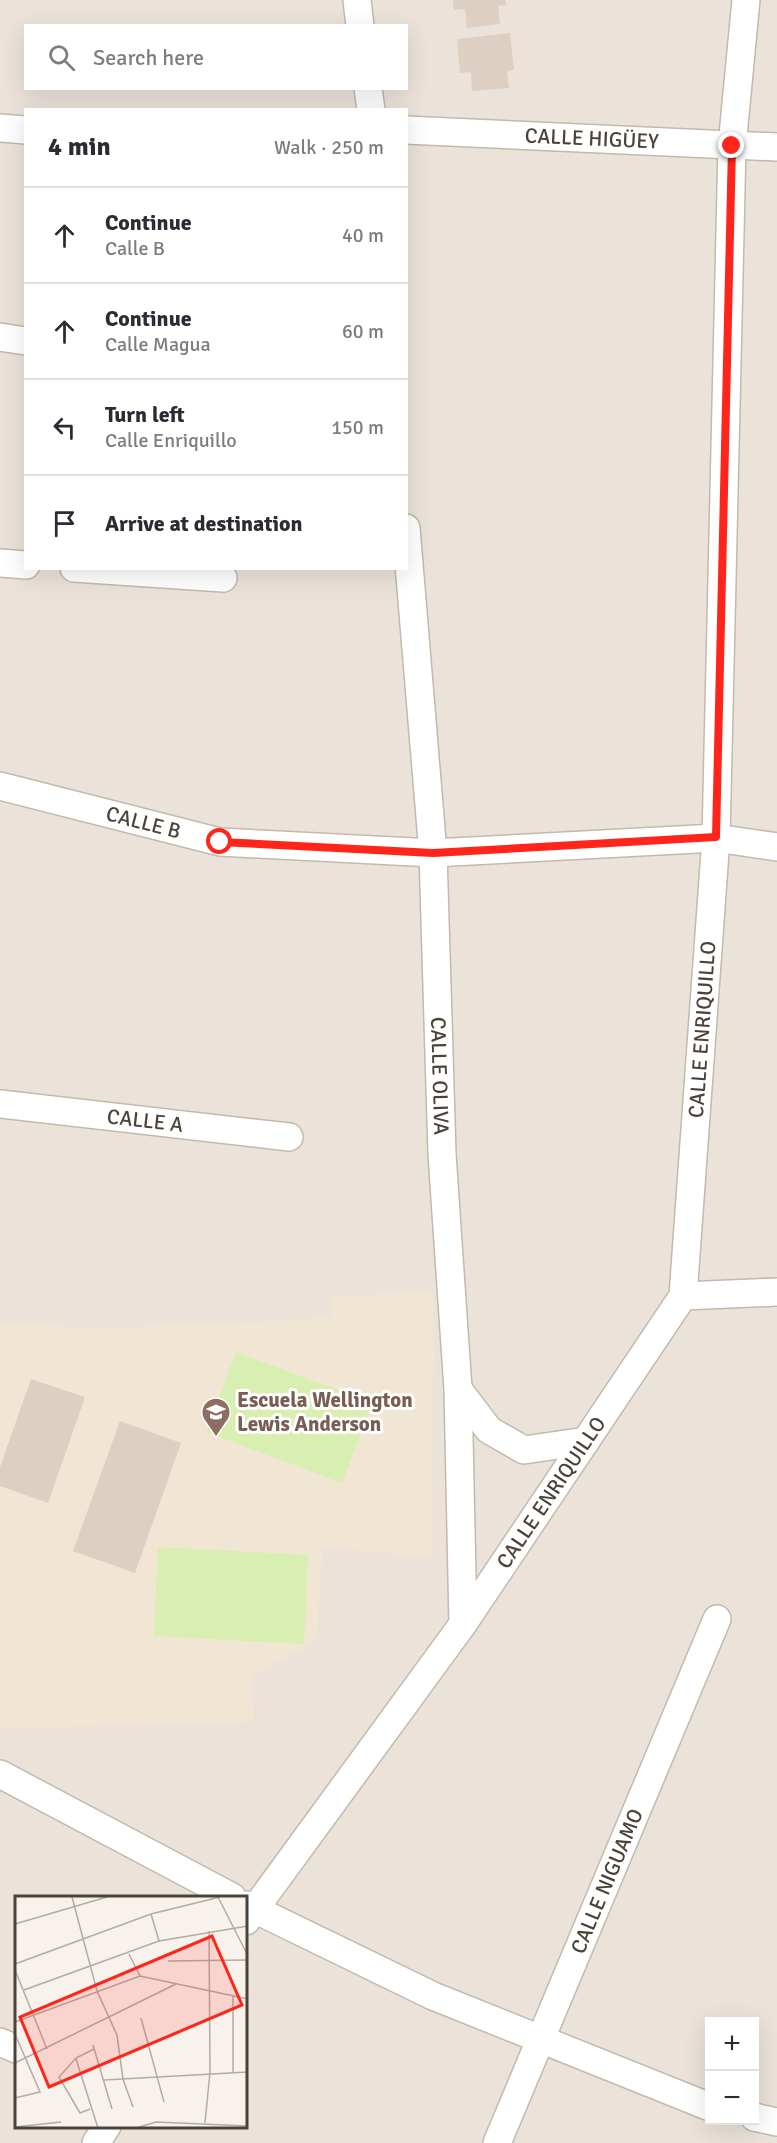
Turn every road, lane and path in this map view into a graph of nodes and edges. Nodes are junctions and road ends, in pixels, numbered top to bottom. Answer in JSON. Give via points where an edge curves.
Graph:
{"nodes":[{"id":1,"x":357,"y":0,"type":"edge"},
{"id":2,"x":746,"y":0,"type":"edge"},
{"id":3,"x":360,"y":24,"type":"edge"},
{"id":4,"x":368,"y":90,"type":"edge"},
{"id":5,"x":371,"y":108,"type":"edge"},
{"id":6,"x":0,"y":128,"type":"edge"},
{"id":7,"x":24,"y":130,"type":"edge"},
{"id":8,"x":408,"y":130,"type":"edge"},
{"id":9,"x":732,"y":146,"type":"junction"},
{"id":10,"x":777,"y":147,"type":"edge"},
{"id":11,"x":0,"y":337,"type":"edge"},
{"id":12,"x":24,"y":341,"type":"edge"},
{"id":13,"x":408,"y":552,"type":"edge"},
{"id":14,"x":0,"y":563,"type":"edge"},
{"id":15,"x":24,"y":565,"type":"edge"},
{"id":16,"x":126,"y":570,"type":"edge"},
{"id":17,"x":179,"y":572,"type":"edge"},
{"id":18,"x":223,"y":579,"type":"dead end"},
{"id":19,"x":0,"y":786,"type":"edge"},
{"id":20,"x":716,"y":837,"type":"junction"},
{"id":21,"x":777,"y":847,"type":"edge"},
{"id":22,"x":433,"y":853,"type":"junction"},
{"id":23,"x":0,"y":1104,"type":"edge"},
{"id":24,"x":289,"y":1137,"type":"dead end"},
{"id":25,"x":777,"y":1292,"type":"edge"},
{"id":26,"x":683,"y":1296,"type":"junction"},
{"id":27,"x":458,"y":1389,"type":"junction"},
{"id":28,"x":586,"y":1441,"type":"junction"},
{"id":29,"x":717,"y":1619,"type":"dead end"},
{"id":30,"x":463,"y":1624,"type":"junction"},
{"id":31,"x":0,"y":1774,"type":"edge"},
{"id":32,"x":222,"y":1896,"type":"edge"},
{"id":33,"x":248,"y":1903,"type":"edge"},
{"id":34,"x":248,"y":1910,"type":"edge"},
{"id":35,"x":539,"y":2039,"type":"junction"},
{"id":36,"x":0,"y":2042,"type":"edge"},
{"id":37,"x":15,"y":2049,"type":"edge"},
{"id":38,"x":705,"y":2106,"type":"edge"},
{"id":39,"x":759,"y":2118,"type":"edge"},
{"id":40,"x":777,"y":2122,"type":"edge"},
{"id":41,"x":106,"y":2128,"type":"edge"},
{"id":42,"x":96,"y":2143,"type":"edge"},
{"id":43,"x":496,"y":2143,"type":"edge"}],
"edges":[{"from":1,"to":3,"type":"street"},
{"from":2,"to":9,"type":"street","name":"CALLE ENRIQUILLO"},
{"from":4,"to":5,"type":"street"},
{"from":6,"to":7,"type":"street"},
{"from":8,"to":9,"type":"street","name":"CALLE HIGÜEY"},
{"from":9,"to":10,"type":"street","name":"CALLE HIGÜEY"},
{"from":9,"to":20,"type":"street","name":"CALLE ENRIQUILLO"},
{"from":11,"to":12,"type":"street"},
{"from":13,"to":22,"type":"street","name":"CALLE OLIVA"},
{"from":14,"to":15,"type":"street"},
{"from":16,"to":17,"type":"street"},
{"from":17,"to":18,"type":"street"},
{"from":19,"to":22,"type":"street","name":"CALLE B","via":[[220,842]]},
{"from":20,"to":21,"type":"street","name":"CALLE B"},
{"from":20,"to":22,"type":"street","name":"CALLE B"},
{"from":20,"to":26,"type":"street","name":"CALLE ENRIQUILLO"},
{"from":22,"to":27,"type":"street","name":"CALLE OLIVA","via":[[442,1154]]},
{"from":23,"to":24,"type":"street","name":"CALLE A"},
{"from":25,"to":26,"type":"street"},
{"from":26,"to":28,"type":"street","name":"CALLE ENRIQUILLO"},
{"from":27,"to":28,"type":"street","via":[[489,1430],[524,1450]]},
{"from":27,"to":30,"type":"street","name":"CALLE OLIVA"},
{"from":28,"to":30,"type":"street","name":"CALLE ENRIQUILLO"},
{"from":29,"to":35,"type":"street","name":"CALLE NIGUAMO"},
{"from":30,"to":33,"type":"street","name":"CALLE ENRIQUILLO"},
{"from":31,"to":32,"type":"street"},
{"from":34,"to":35,"type":"street","via":[[433,1996]]},
{"from":35,"to":38,"type":"street"},
{"from":35,"to":43,"type":"street","name":"CALLE NIGUAMO"},
{"from":36,"to":37,"type":"street"},
{"from":39,"to":40,"type":"street"},
{"from":41,"to":42,"type":"street"}]}
